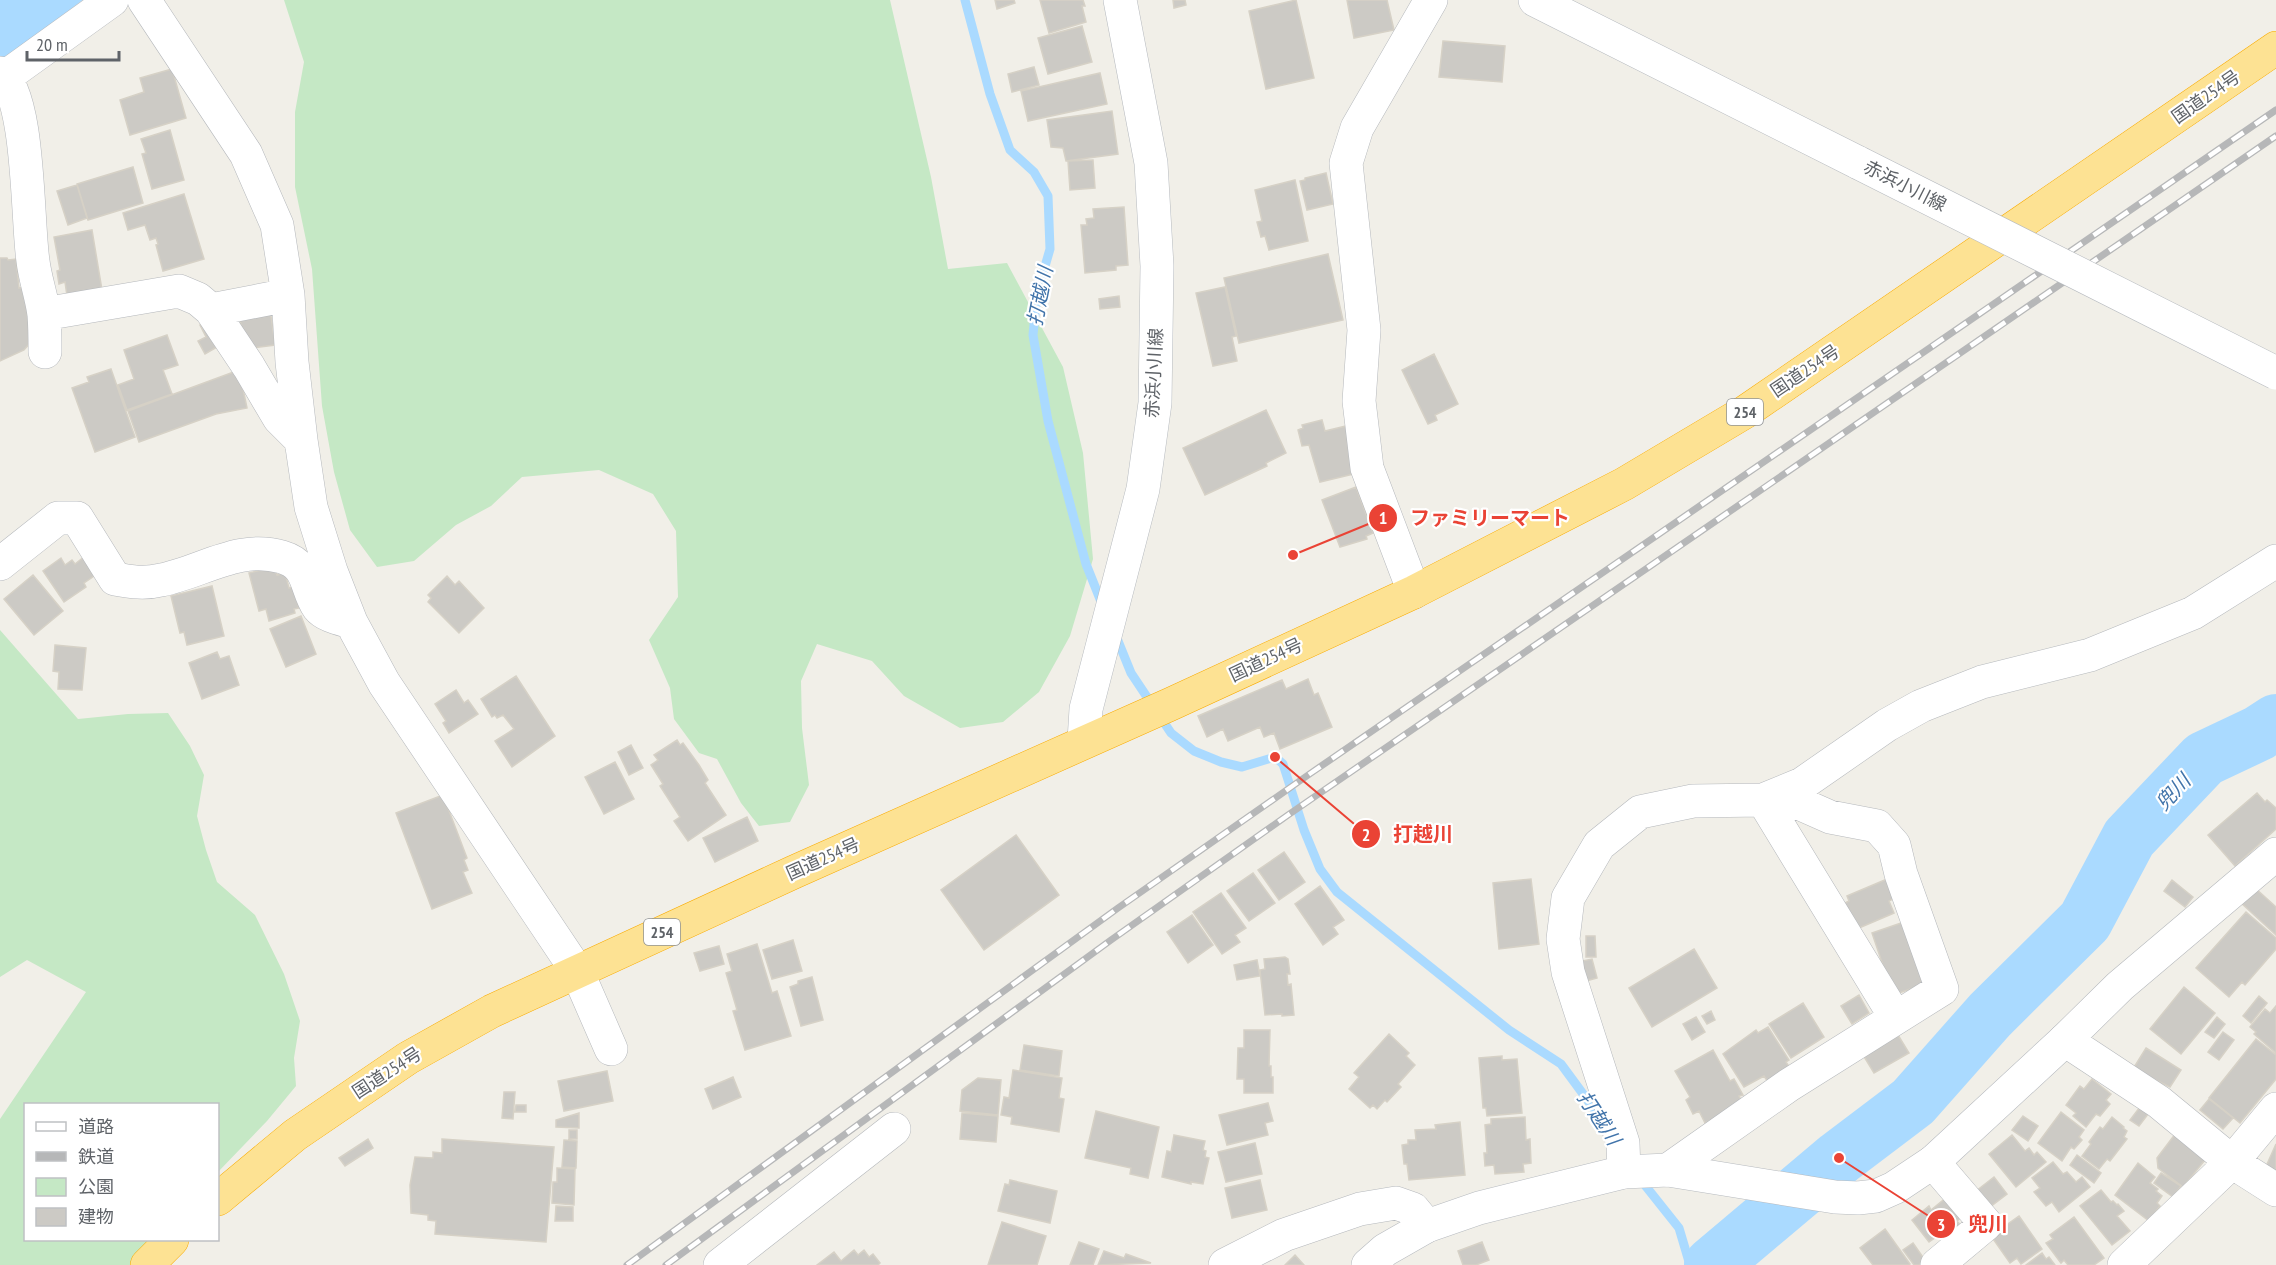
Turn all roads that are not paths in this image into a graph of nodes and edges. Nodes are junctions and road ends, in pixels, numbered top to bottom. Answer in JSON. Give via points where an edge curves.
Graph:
{"nodes":[{"id":1,"x":112,"y":0,"type":"edge"},
{"id":2,"x":144,"y":0,"type":"edge"},
{"id":3,"x":1120,"y":0,"type":"edge"},
{"id":4,"x":1431,"y":0,"type":"edge"},
{"id":5,"x":1535,"y":0,"type":"edge"},
{"id":6,"x":2276,"y":48,"type":"edge"},
{"id":7,"x":2,"y":75,"type":"edge"},
{"id":8,"x":288,"y":295,"type":"junction"},
{"id":9,"x":211,"y":310,"type":"junction"},
{"id":10,"x":44,"y":314,"type":"junction"},
{"id":11,"x":45,"y":351,"type":"dead end"},
{"id":12,"x":2276,"y":373,"type":"edge"},
{"id":13,"x":301,"y":440,"type":"junction"},
{"id":14,"x":2276,"y":561,"type":"edge"},
{"id":15,"x":0,"y":564,"type":"edge"},
{"id":16,"x":1414,"y":592,"type":"junction"},
{"id":17,"x":351,"y":622,"type":"junction"},
{"id":18,"x":1084,"y":741,"type":"junction"},
{"id":19,"x":1770,"y":797,"type":"junction"},
{"id":20,"x":2276,"y":854,"type":"edge"},
{"id":21,"x":577,"y":971,"type":"junction"},
{"id":22,"x":1896,"y":1018,"type":"junction"},
{"id":23,"x":2065,"y":1040,"type":"junction"},
{"id":24,"x":611,"y":1049,"type":"dead end"},
{"id":25,"x":2276,"y":1109,"type":"edge"},
{"id":26,"x":894,"y":1130,"type":"dead end"},
{"id":27,"x":1934,"y":1162,"type":"junction"},
{"id":28,"x":2232,"y":1162,"type":"junction"},
{"id":29,"x":1668,"y":1170,"type":"junction"},
{"id":30,"x":1624,"y":1172,"type":"junction"},
{"id":31,"x":2276,"y":1190,"type":"edge"},
{"id":32,"x":219,"y":1198,"type":"edge"},
{"id":33,"x":1427,"y":1226,"type":"junction"},
{"id":34,"x":170,"y":1241,"type":"edge"},
{"id":35,"x":734,"y":1261,"type":"edge"},
{"id":36,"x":147,"y":1265,"type":"edge"},
{"id":37,"x":1225,"y":1265,"type":"edge"},
{"id":38,"x":1368,"y":1265,"type":"edge"},
{"id":39,"x":1937,"y":1265,"type":"edge"},
{"id":40,"x":2124,"y":1265,"type":"edge"}],
"edges":[{"from":1,"to":7,"type":"street"},
{"from":2,"to":8,"type":"street","via":[[246,154],[277,225]]},
{"from":3,"to":18,"type":"street","name":"赤浜小川線","via":[[1151,163],[1157,266],[1155,403],[1143,489],[1086,709]]},
{"from":4,"to":16,"type":"street","via":[[1357,128],[1347,163],[1364,330],[1359,401],[1367,468]]},
{"from":5,"to":12,"type":"street","name":"赤浜小川線","bridge":true},
{"from":6,"to":16,"type":"highway","name":"国道254号","number":"254","via":[[1745,412],[1624,484]]},
{"from":7,"to":10,"type":"street","via":[[14,98],[24,138],[33,261]]},
{"from":8,"to":9,"type":"street"},
{"from":8,"to":13,"type":"street"},
{"from":9,"to":10,"type":"street","via":[[179,291]]},
{"from":9,"to":13,"type":"street","via":[[279,418]]},
{"from":10,"to":11,"type":"street"},
{"from":13,"to":17,"type":"street","via":[[311,507]]},
{"from":14,"to":19,"type":"street","via":[[2193,614],[2090,656],[1982,682],[1921,706],[1802,784]]},
{"from":15,"to":17,"type":"street","via":[[58,518],[77,518],[115,579],[136,583],[162,580],[255,552],[283,557],[298,566],[319,608]]},
{"from":16,"to":18,"type":"highway","name":"国道254号","number":"254"},
{"from":17,"to":21,"type":"street","via":[[384,683]]},
{"from":18,"to":21,"type":"highway","name":"国道254号","number":"254"},
{"from":19,"to":22,"type":"street"},
{"from":19,"to":22,"type":"street","via":[[1830,817],[1877,826],[1894,845],[1942,989]]},
{"from":19,"to":30,"type":"street","via":[[1693,801],[1640,812],[1599,845],[1568,898],[1563,939],[1568,972],[1623,1143]]},
{"from":20,"to":23,"type":"street","via":[[2120,986]]},
{"from":21,"to":24,"type":"street"},
{"from":21,"to":32,"type":"highway","name":"国道254号","number":"254","via":[[492,1011],[408,1058],[295,1135]]},
{"from":22,"to":29,"type":"street","via":[[1789,1085]]},
{"from":23,"to":27,"type":"street"},
{"from":23,"to":28,"type":"street","via":[[2159,1102]]},
{"from":25,"to":28,"type":"street"},
{"from":26,"to":35,"type":"street"},
{"from":27,"to":29,"type":"street","via":[[1894,1188],[1858,1198]]},
{"from":27,"to":39,"type":"street","via":[[1986,1224]]},
{"from":28,"to":31,"type":"street"},
{"from":28,"to":40,"type":"street"},
{"from":29,"to":30,"type":"street"},
{"from":30,"to":33,"type":"street","via":[[1479,1208]]},
{"from":33,"to":37,"type":"street","via":[[1413,1209],[1396,1203],[1360,1209],[1284,1235]]},
{"from":33,"to":38,"type":"street","via":[[1385,1250]]},
{"from":34,"to":36,"type":"highway"}]}
